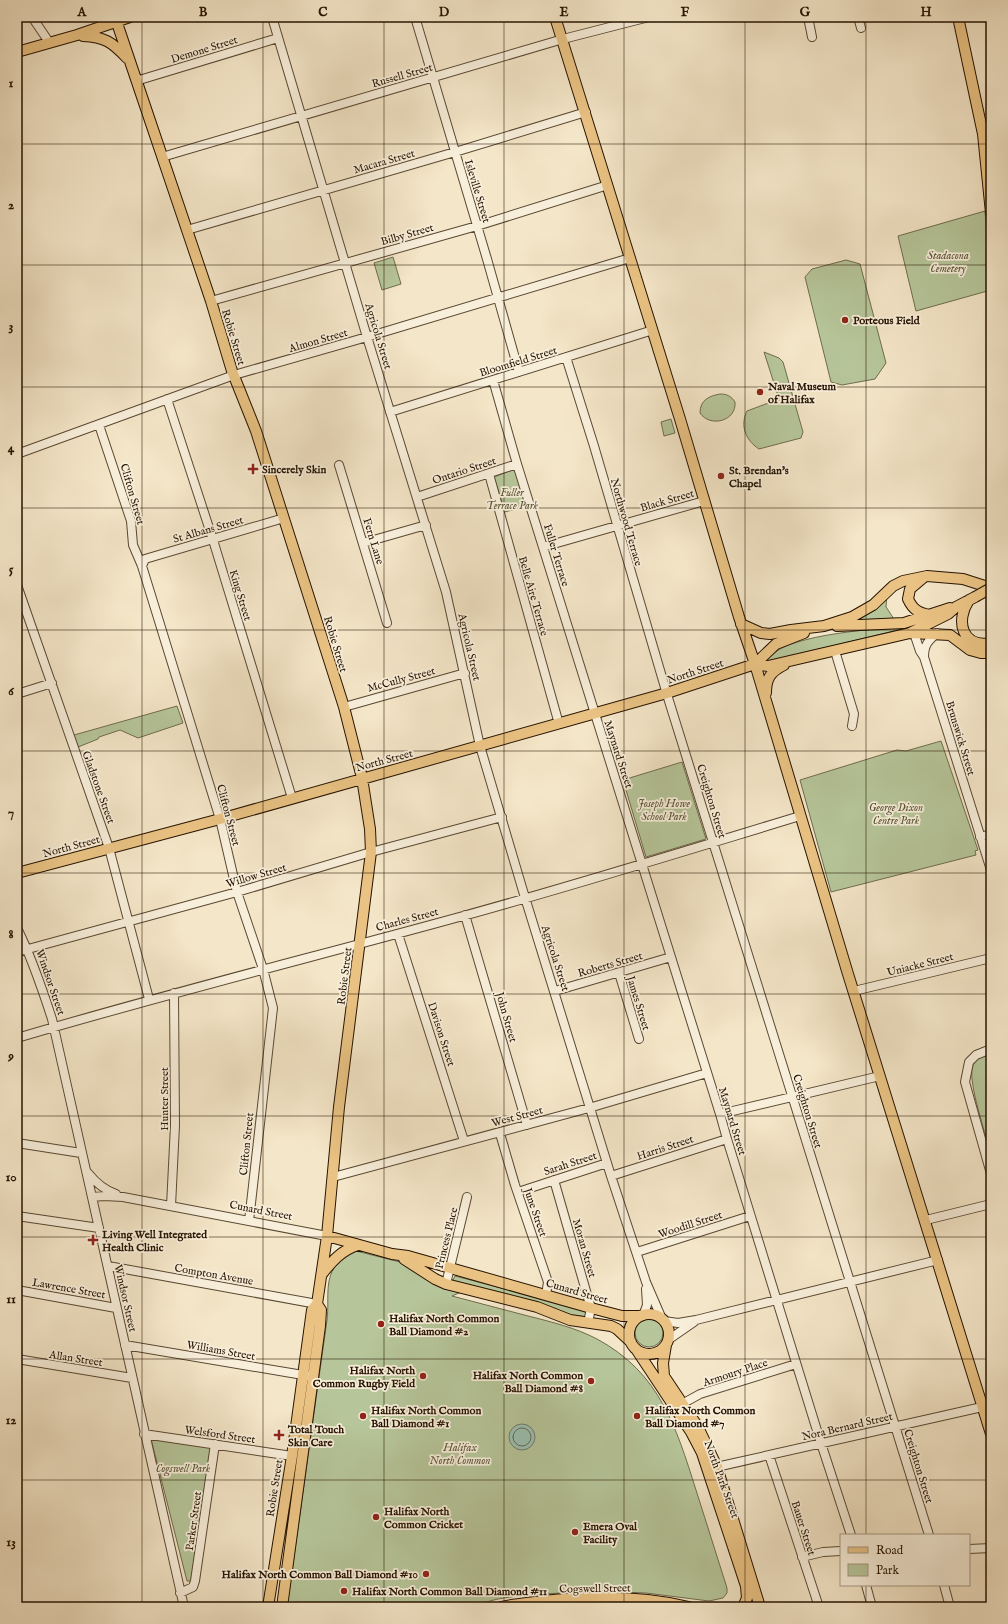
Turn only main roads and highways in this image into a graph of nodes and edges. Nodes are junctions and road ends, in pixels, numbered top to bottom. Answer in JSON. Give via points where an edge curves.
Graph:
{"nodes":[{"id":1,"x":130,"y":17,"type":"edge"},
{"id":2,"x":556,"y":17,"type":"edge"},
{"id":3,"x":958,"y":17,"type":"edge"},
{"id":4,"x":116,"y":19,"type":"edge"},
{"id":5,"x":77,"y":35,"type":"junction"},
{"id":6,"x":17,"y":52,"type":"edge"},
{"id":7,"x":130,"y":61,"type":"junction"},
{"id":8,"x":991,"y":213,"type":"edge"},
{"id":9,"x":927,"y":576,"type":"junction"},
{"id":10,"x":990,"y":588,"type":"edge"},
{"id":11,"x":972,"y":598,"type":"junction"},
{"id":12,"x":956,"y":607,"type":"junction"},
{"id":13,"x":930,"y":615,"type":"junction"},
{"id":14,"x":741,"y":624,"type":"junction"},
{"id":15,"x":824,"y":626,"type":"junction"},
{"id":16,"x":912,"y":633,"type":"junction"},
{"id":17,"x":991,"y":643,"type":"edge"},
{"id":18,"x":991,"y":653,"type":"edge"},
{"id":19,"x":794,"y":660,"type":"junction"},
{"id":20,"x":755,"y":664,"type":"junction"},
{"id":21,"x":765,"y":700,"type":"junction"},
{"id":22,"x":362,"y":778,"type":"junction"},
{"id":23,"x":17,"y":873,"type":"edge"},
{"id":24,"x":327,"y":1236,"type":"junction"},
{"id":25,"x":358,"y":1245,"type":"junction"},
{"id":26,"x":392,"y":1254,"type":"junction"},
{"id":27,"x":322,"y":1274,"type":"junction"},
{"id":28,"x":317,"y":1304,"type":"junction"},
{"id":29,"x":642,"y":1316,"type":"junction"},
{"id":30,"x":667,"y":1342,"type":"junction"},
{"id":31,"x":634,"y":1346,"type":"junction"},
{"id":32,"x":987,"y":1406,"type":"edge"},
{"id":33,"x":991,"y":1434,"type":"edge"},
{"id":34,"x":712,"y":1468,"type":"junction"},
{"id":35,"x":268,"y":1607,"type":"edge"},
{"id":36,"x":282,"y":1607,"type":"edge"},
{"id":37,"x":501,"y":1607,"type":"edge"},
{"id":38,"x":689,"y":1607,"type":"edge"},
{"id":39,"x":744,"y":1607,"type":"edge"},
{"id":40,"x":760,"y":1607,"type":"edge"}],
"edges":[{"from":1,"to":4,"type":"main road"},
{"from":2,"to":14,"type":"main road"},
{"from":3,"to":8,"type":"main road","via":[[983,134]]},
{"from":4,"to":5,"type":"main road"},
{"from":4,"to":7,"type":"main road","name":"Robie Street"},
{"from":5,"to":6,"type":"main road"},
{"from":5,"to":7,"type":"main road","via":[[102,38],[115,45]]},
{"from":7,"to":22,"type":"main road","name":"Robie Street","via":[[284,518],[344,707]]},
{"from":9,"to":10,"type":"main road","via":[[963,579]]},
{"from":9,"to":13,"type":"main road","via":[[913,586],[908,599],[915,610]]},
{"from":9,"to":15,"type":"main road","via":[[903,581],[893,586],[873,605]]},
{"from":10,"to":11,"type":"main road","bridge":true},
{"from":11,"to":12,"type":"main road"},
{"from":11,"to":17,"type":"main road","via":[[962,614],[962,627],[965,634],[977,643]]},
{"from":12,"to":13,"type":"main road","name":"North Street"},
{"from":12,"to":16,"type":"main road"},
{"from":13,"to":15,"type":"main road","name":"North Street","via":[[904,622]]},
{"from":14,"to":15,"type":"main road","via":[[770,634]]},
{"from":14,"to":20,"type":"main road"},
{"from":15,"to":20,"type":"main road","name":"North Street","via":[[776,644]]},
{"from":16,"to":18,"type":"main road","via":[[950,635],[970,650]]},
{"from":16,"to":19,"type":"main road","name":"North Street"},
{"from":19,"to":20,"type":"main road","name":"North Street","via":[[768,666]]},
{"from":19,"to":21,"type":"main road","via":[[771,673],[766,681]]},
{"from":20,"to":21,"type":"main road"},
{"from":20,"to":22,"type":"main road","name":"North Street","via":[[667,693]]},
{"from":21,"to":32,"type":"main road","via":[[880,1076]]},
{"from":22,"to":23,"type":"main road","name":"North Street"},
{"from":22,"to":24,"type":"main road","name":"Robie Street","via":[[371,852]]},
{"from":24,"to":25,"type":"main road","name":"Cunard Street"},
{"from":24,"to":27,"type":"main road","name":"Robie Street"},
{"from":25,"to":26,"type":"main road","name":"Cunard Street"},
{"from":25,"to":27,"type":"main road","via":[[335,1258]]},
{"from":26,"to":29,"type":"main road","name":"Cunard Street","via":[[408,1256],[622,1316]]},
{"from":26,"to":31,"type":"main road","name":"Cunard Street","via":[[446,1284],[537,1307],[570,1320],[611,1326]]},
{"from":27,"to":28,"type":"main road","name":"Robie Street"},
{"from":28,"to":35,"type":"main road","name":"Robie Street","via":[[312,1310]]},
{"from":28,"to":36,"type":"main road","name":"Robie Street","via":[[321,1310]]},
{"from":29,"to":30,"type":"main road","via":[[649,1315],[663,1320],[669,1333]]},
{"from":29,"to":31,"type":"main road","via":[[631,1327],[630,1337]]},
{"from":30,"to":31,"type":"main road","via":[[659,1352],[650,1354],[640,1352]]},
{"from":30,"to":34,"type":"main road","name":"North Park Street","via":[[663,1363],[664,1376],[698,1427]]},
{"from":31,"to":34,"type":"main road","name":"North Park Street"},
{"from":32,"to":33,"type":"main road"},
{"from":34,"to":39,"type":"main road","name":"North Park Street","via":[[746,1586],[747,1598]]},
{"from":34,"to":40,"type":"main road","name":"North Park Street"},
{"from":37,"to":38,"type":"main road","name":"Cogswell Street","via":[[542,1601],[595,1598],[656,1601]]}]}
